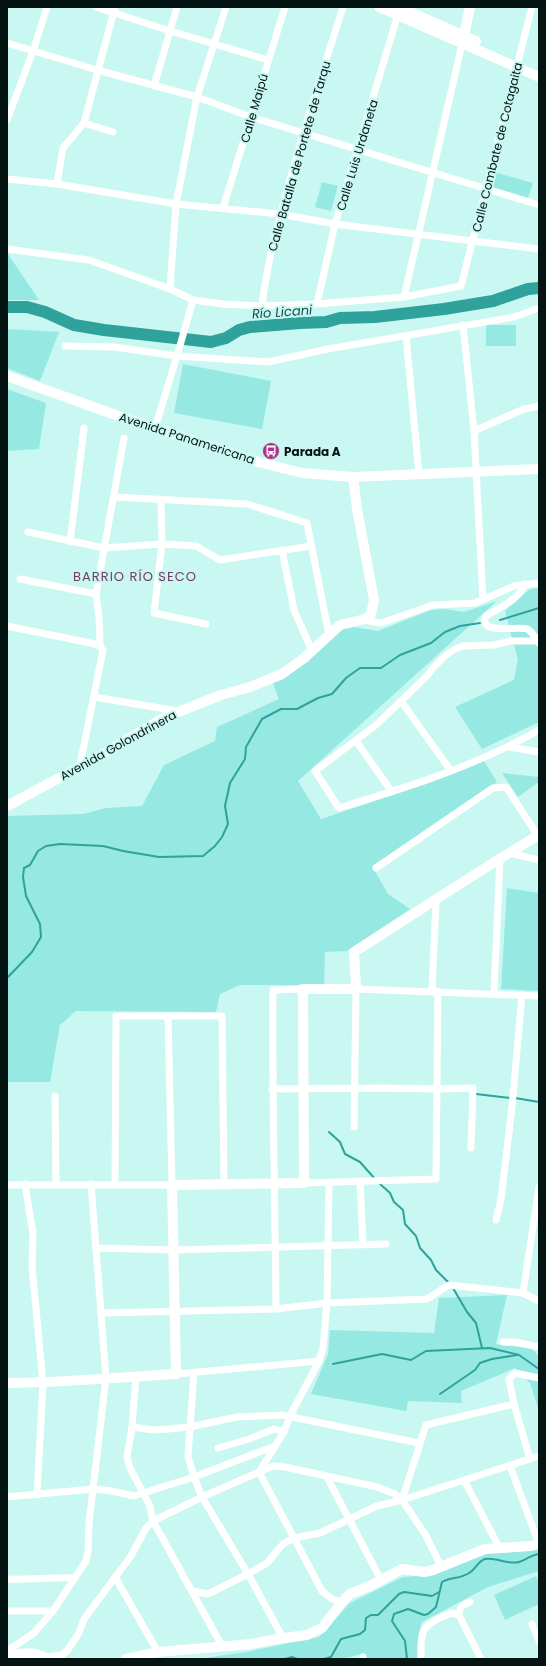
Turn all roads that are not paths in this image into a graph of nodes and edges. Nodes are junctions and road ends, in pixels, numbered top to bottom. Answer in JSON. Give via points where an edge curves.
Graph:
{"nodes":[{"id":1,"x":47,"y":7,"type":"edge"},
{"id":2,"x":96,"y":7,"type":"edge"},
{"id":3,"x":177,"y":7,"type":"edge"},
{"id":4,"x":226,"y":7,"type":"edge"},
{"id":5,"x":285,"y":7,"type":"edge"},
{"id":6,"x":343,"y":7,"type":"edge"},
{"id":7,"x":379,"y":7,"type":"edge"},
{"id":8,"x":470,"y":7,"type":"edge"},
{"id":9,"x":532,"y":7,"type":"edge"},
{"id":10,"x":400,"y":9,"type":"edge"},
{"id":11,"x":114,"y":10,"type":"edge"},
{"id":12,"x":170,"y":31,"type":"junction"},
{"id":13,"x":463,"y":40,"type":"junction"},
{"id":14,"x":7,"y":43,"type":"edge"},
{"id":15,"x":214,"y":44,"type":"junction"},
{"id":16,"x":33,"y":51,"type":"junction"},
{"id":17,"x":268,"y":60,"type":"junction"},
{"id":18,"x":518,"y":64,"type":"junction"},
{"id":19,"x":97,"y":70,"type":"junction"},
{"id":20,"x":539,"y":70,"type":"edge"},
{"id":21,"x":539,"y":77,"type":"edge"},
{"id":22,"x":154,"y":86,"type":"junction"},
{"id":23,"x":197,"y":97,"type":"junction"},
{"id":24,"x":251,"y":117,"type":"junction"},
{"id":25,"x":7,"y":120,"type":"edge"},
{"id":26,"x":84,"y":123,"type":"junction"},
{"id":27,"x":113,"y":132,"type":"dead end"},
{"id":28,"x":303,"y":133,"type":"junction"},
{"id":29,"x":359,"y":150,"type":"junction"},
{"id":30,"x":432,"y":172,"type":"junction"},
{"id":31,"x":7,"y":179,"type":"edge"},
{"id":32,"x":57,"y":184,"type":"junction"},
{"id":33,"x":487,"y":189,"type":"junction"},
{"id":34,"x":176,"y":204,"type":"junction"},
{"id":35,"x":539,"y":204,"type":"edge"},
{"id":36,"x":223,"y":208,"type":"junction"},
{"id":37,"x":280,"y":214,"type":"junction"},
{"id":38,"x":335,"y":224,"type":"junction"},
{"id":39,"x":418,"y":234,"type":"junction"},
{"id":40,"x":473,"y":242,"type":"junction"},
{"id":41,"x":7,"y":249,"type":"edge"},
{"id":42,"x":539,"y":249,"type":"edge"},
{"id":43,"x":170,"y":289,"type":"junction"},
{"id":44,"x":404,"y":297,"type":"junction"},
{"id":45,"x":193,"y":300,"type":"junction"},
{"id":46,"x":317,"y":304,"type":"junction"},
{"id":47,"x":262,"y":306,"type":"junction"},
{"id":48,"x":539,"y":308,"type":"edge"},
{"id":49,"x":463,"y":324,"type":"junction"},
{"id":50,"x":406,"y":336,"type":"junction"},
{"id":51,"x":65,"y":346,"type":"dead end"},
{"id":52,"x":178,"y":356,"type":"junction"},
{"id":53,"x":7,"y":376,"type":"edge"},
{"id":54,"x":539,"y":406,"type":"edge"},
{"id":55,"x":84,"y":428,"type":"dead end"},
{"id":56,"x":155,"y":428,"type":"junction"},
{"id":57,"x":474,"y":432,"type":"junction"},
{"id":58,"x":124,"y":438,"type":"dead end"},
{"id":59,"x":539,"y":469,"type":"edge"},
{"id":60,"x":476,"y":471,"type":"junction"},
{"id":61,"x":419,"y":474,"type":"junction"},
{"id":62,"x":353,"y":477,"type":"junction"},
{"id":63,"x":114,"y":497,"type":"junction"},
{"id":64,"x":161,"y":500,"type":"junction"},
{"id":65,"x":28,"y":532,"type":"dead end"},
{"id":66,"x":70,"y":542,"type":"junction"},
{"id":67,"x":162,"y":544,"type":"junction"},
{"id":68,"x":311,"y":546,"type":"junction"},
{"id":69,"x":104,"y":548,"type":"junction"},
{"id":70,"x":282,"y":550,"type":"junction"},
{"id":71,"x":20,"y":579,"type":"dead end"},
{"id":72,"x":539,"y":583,"type":"edge"},
{"id":73,"x":525,"y":584,"type":"junction"},
{"id":74,"x":96,"y":594,"type":"junction"},
{"id":75,"x":483,"y":599,"type":"junction"},
{"id":76,"x":365,"y":619,"type":"junction"},
{"id":77,"x":206,"y":624,"type":"dead end"},
{"id":78,"x":7,"y":626,"type":"edge"},
{"id":79,"x":329,"y":635,"type":"junction"},
{"id":80,"x":538,"y":642,"type":"edge"},
{"id":81,"x":100,"y":646,"type":"junction"},
{"id":82,"x":312,"y":652,"type":"junction"},
{"id":83,"x":94,"y":697,"type":"junction"},
{"id":84,"x":401,"y":701,"type":"junction"},
{"id":85,"x":178,"y":711,"type":"junction"},
{"id":86,"x":539,"y":730,"type":"edge"},
{"id":87,"x":356,"y":741,"type":"junction"},
{"id":88,"x":509,"y":747,"type":"junction"},
{"id":89,"x":539,"y":752,"type":"edge"},
{"id":90,"x":80,"y":766,"type":"junction"},
{"id":91,"x":451,"y":771,"type":"junction"},
{"id":92,"x":392,"y":792,"type":"junction"},
{"id":93,"x":7,"y":806,"type":"edge"},
{"id":94,"x":538,"y":836,"type":"edge"},
{"id":95,"x":504,"y":855,"type":"junction"},
{"id":96,"x":539,"y":860,"type":"edge"},
{"id":97,"x":376,"y":868,"type":"dead end"},
{"id":98,"x":436,"y":901,"type":"junction"},
{"id":99,"x":303,"y":989,"type":"junction"},
{"id":100,"x":356,"y":989,"type":"junction"},
{"id":101,"x":435,"y":991,"type":"junction"},
{"id":102,"x":494,"y":993,"type":"junction"},
{"id":103,"x":522,"y":995,"type":"junction"},
{"id":104,"x":539,"y":996,"type":"edge"},
{"id":105,"x":168,"y":1016,"type":"junction"},
{"id":106,"x":303,"y":1089,"type":"junction"},
{"id":107,"x":355,"y":1089,"type":"junction"},
{"id":108,"x":272,"y":1090,"type":"junction"},
{"id":109,"x":438,"y":1090,"type":"junction"},
{"id":110,"x":55,"y":1096,"type":"dead end"},
{"id":111,"x":354,"y":1127,"type":"dead end"},
{"id":112,"x":471,"y":1148,"type":"dead end"},
{"id":113,"x":360,"y":1181,"type":"junction"},
{"id":114,"x":224,"y":1183,"type":"junction"},
{"id":115,"x":275,"y":1183,"type":"junction"},
{"id":116,"x":304,"y":1183,"type":"junction"},
{"id":117,"x":329,"y":1183,"type":"junction"},
{"id":118,"x":25,"y":1184,"type":"junction"},
{"id":119,"x":56,"y":1184,"type":"junction"},
{"id":120,"x":91,"y":1184,"type":"junction"},
{"id":121,"x":115,"y":1184,"type":"junction"},
{"id":122,"x":7,"y":1185,"type":"edge"},
{"id":123,"x":172,"y":1185,"type":"junction"},
{"id":124,"x":539,"y":1187,"type":"edge"},
{"id":125,"x":496,"y":1220,"type":"dead end"},
{"id":126,"x":386,"y":1244,"type":"dead end"},
{"id":127,"x":363,"y":1245,"type":"junction"},
{"id":128,"x":328,"y":1246,"type":"junction"},
{"id":129,"x":96,"y":1248,"type":"junction"},
{"id":130,"x":276,"y":1248,"type":"junction"},
{"id":131,"x":173,"y":1250,"type":"junction"},
{"id":132,"x":523,"y":1292,"type":"junction"},
{"id":133,"x":539,"y":1301,"type":"edge"},
{"id":134,"x":327,"y":1303,"type":"junction"},
{"id":135,"x":276,"y":1309,"type":"junction"},
{"id":136,"x":175,"y":1311,"type":"junction"},
{"id":137,"x":101,"y":1313,"type":"junction"},
{"id":138,"x":503,"y":1342,"type":"dead end"},
{"id":139,"x":539,"y":1347,"type":"edge"},
{"id":140,"x":319,"y":1360,"type":"junction"},
{"id":141,"x":194,"y":1373,"type":"junction"},
{"id":142,"x":176,"y":1374,"type":"junction"},
{"id":143,"x":136,"y":1376,"type":"junction"},
{"id":144,"x":106,"y":1378,"type":"junction"},
{"id":145,"x":539,"y":1378,"type":"edge"},
{"id":146,"x":7,"y":1383,"type":"edge"},
{"id":147,"x":43,"y":1383,"type":"junction"},
{"id":148,"x":514,"y":1404,"type":"junction"},
{"id":149,"x":290,"y":1416,"type":"junction"},
{"id":150,"x":132,"y":1427,"type":"junction"},
{"id":151,"x":189,"y":1427,"type":"junction"},
{"id":152,"x":284,"y":1432,"type":"junction"},
{"id":153,"x":419,"y":1443,"type":"junction"},
{"id":154,"x":275,"y":1446,"type":"junction"},
{"id":155,"x":218,"y":1448,"type":"dead end"},
{"id":156,"x":539,"y":1456,"type":"edge"},
{"id":157,"x":530,"y":1458,"type":"junction"},
{"id":158,"x":510,"y":1466,"type":"junction"},
{"id":159,"x":259,"y":1472,"type":"junction"},
{"id":160,"x":194,"y":1477,"type":"junction"},
{"id":161,"x":327,"y":1477,"type":"junction"},
{"id":162,"x":464,"y":1480,"type":"junction"},
{"id":163,"x":93,"y":1489,"type":"junction"},
{"id":164,"x":144,"y":1494,"type":"junction"},
{"id":165,"x":37,"y":1495,"type":"junction"},
{"id":166,"x":7,"y":1497,"type":"edge"},
{"id":167,"x":202,"y":1497,"type":"junction"},
{"id":168,"x":402,"y":1500,"type":"junction"},
{"id":169,"x":349,"y":1519,"type":"junction"},
{"id":170,"x":153,"y":1521,"type":"junction"},
{"id":171,"x":294,"y":1538,"type":"junction"},
{"id":172,"x":539,"y":1544,"type":"edge"},
{"id":173,"x":499,"y":1548,"type":"junction"},
{"id":174,"x":441,"y":1566,"type":"junction"},
{"id":175,"x":248,"y":1574,"type":"junction"},
{"id":176,"x":115,"y":1577,"type":"junction"},
{"id":177,"x":75,"y":1578,"type":"junction"},
{"id":178,"x":7,"y":1579,"type":"edge"},
{"id":179,"x":381,"y":1580,"type":"junction"},
{"id":180,"x":192,"y":1591,"type":"junction"},
{"id":181,"x":322,"y":1591,"type":"junction"},
{"id":182,"x":342,"y":1602,"type":"junction"},
{"id":183,"x":470,"y":1602,"type":"dead end"},
{"id":184,"x":53,"y":1611,"type":"junction"},
{"id":185,"x":337,"y":1611,"type":"junction"},
{"id":186,"x":7,"y":1612,"type":"edge"},
{"id":187,"x":459,"y":1615,"type":"junction"},
{"id":188,"x":532,"y":1624,"type":"dead end"},
{"id":189,"x":283,"y":1638,"type":"junction"},
{"id":190,"x":539,"y":1641,"type":"edge"},
{"id":191,"x":222,"y":1646,"type":"junction"},
{"id":192,"x":7,"y":1651,"type":"edge"},
{"id":193,"x":158,"y":1652,"type":"junction"},
{"id":194,"x":7,"y":1658,"type":"edge"},
{"id":195,"x":46,"y":1658,"type":"edge"},
{"id":196,"x":126,"y":1659,"type":"edge"},
{"id":197,"x":421,"y":1659,"type":"edge"},
{"id":198,"x":481,"y":1659,"type":"edge"}],
"edges":[{"from":1,"to":16,"type":"street"},
{"from":2,"to":11,"type":"street"},
{"from":3,"to":12,"type":"street"},
{"from":4,"to":15,"type":"street"},
{"from":5,"to":17,"type":"street","name":"Calle Maipú"},
{"from":6,"to":28,"type":"street","name":"Calle Batalla de Portete de Tarqu"},
{"from":7,"to":10,"type":"street"},
{"from":8,"to":13,"type":"street"},
{"from":9,"to":18,"type":"street","name":"Calle Combate de Cotagaita"},
{"from":10,"to":13,"type":"street"},
{"from":10,"to":29,"type":"street","name":"Calle Luis Urdaneta"},
{"from":11,"to":12,"type":"street"},
{"from":11,"to":19,"type":"street"},
{"from":12,"to":15,"type":"street"},
{"from":12,"to":22,"type":"street"},
{"from":13,"to":18,"type":"street"},
{"from":13,"to":30,"type":"street"},
{"from":14,"to":16,"type":"street"},
{"from":15,"to":17,"type":"street"},
{"from":15,"to":23,"type":"street"},
{"from":16,"to":19,"type":"street"},
{"from":16,"to":25,"type":"street"},
{"from":17,"to":24,"type":"street","name":"Calle Maipú"},
{"from":18,"to":20,"type":"street"},
{"from":18,"to":21,"type":"street"},
{"from":18,"to":33,"type":"street","name":"Calle Combate de Cotagaita"},
{"from":19,"to":22,"type":"street"},
{"from":19,"to":26,"type":"street"},
{"from":22,"to":23,"type":"street"},
{"from":23,"to":24,"type":"street"},
{"from":23,"to":34,"type":"street"},
{"from":24,"to":28,"type":"street"},
{"from":24,"to":36,"type":"street","name":"Calle Maipú"},
{"from":26,"to":27,"type":"street"},
{"from":26,"to":32,"type":"street","via":[[63,148]]},
{"from":28,"to":29,"type":"street"},
{"from":28,"to":37,"type":"street","name":"Calle Batalla de Portete de Tarqu"},
{"from":29,"to":30,"type":"street"},
{"from":29,"to":38,"type":"street","name":"Calle Luis Urdaneta"},
{"from":30,"to":33,"type":"street"},
{"from":30,"to":39,"type":"street"},
{"from":31,"to":32,"type":"street"},
{"from":32,"to":34,"type":"street"},
{"from":33,"to":35,"type":"street"},
{"from":33,"to":40,"type":"street","name":"Calle Combate de Cotagaita"},
{"from":34,"to":36,"type":"street"},
{"from":34,"to":43,"type":"street"},
{"from":36,"to":37,"type":"street"},
{"from":37,"to":38,"type":"street"},
{"from":37,"to":47,"type":"street","name":"Calle Batalla de Portete de Tarqu","via":[[269,259]]},
{"from":38,"to":39,"type":"street"},
{"from":38,"to":46,"type":"street","name":"Calle Luis Urdaneta"},
{"from":39,"to":40,"type":"street"},
{"from":39,"to":44,"type":"street"},
{"from":40,"to":42,"type":"street"},
{"from":40,"to":44,"type":"street","name":"Calle Combate de Cotagaita","via":[[461,286]]},
{"from":41,"to":43,"type":"street","via":[[89,260]]},
{"from":43,"to":45,"type":"street"},
{"from":44,"to":46,"type":"street"},
{"from":45,"to":47,"type":"street"},
{"from":45,"to":52,"type":"street"},
{"from":46,"to":47,"type":"street"},
{"from":48,"to":49,"type":"street","via":[[514,317]]},
{"from":49,"to":50,"type":"street"},
{"from":49,"to":57,"type":"street"},
{"from":50,"to":52,"type":"street","via":[[268,362]]},
{"from":50,"to":61,"type":"street"},
{"from":51,"to":52,"type":"street","via":[[114,347]]},
{"from":52,"to":56,"type":"street"},
{"from":53,"to":56,"type":"street","name":"Avenida Panamericana"},
{"from":54,"to":57,"type":"street","via":[[524,409]]},
{"from":55,"to":66,"type":"street"},
{"from":56,"to":62,"type":"street","name":"Avenida Panamericana","via":[[272,466]]},
{"from":57,"to":60,"type":"street"},
{"from":58,"to":63,"type":"street"},
{"from":59,"to":60,"type":"street","name":"Avenida Panamericana"},
{"from":60,"to":61,"type":"street","name":"Avenida Panamericana"},
{"from":60,"to":75,"type":"street"},
{"from":61,"to":62,"type":"street","name":"Avenida Panamericana"},
{"from":62,"to":76,"type":"street","via":[[374,600],[371,614]]},
{"from":63,"to":64,"type":"street"},
{"from":63,"to":69,"type":"street"},
{"from":64,"to":67,"type":"street"},
{"from":64,"to":68,"type":"street","via":[[247,504],[307,523]]},
{"from":65,"to":66,"type":"street"},
{"from":66,"to":69,"type":"street"},
{"from":67,"to":69,"type":"street"},
{"from":67,"to":70,"type":"street","via":[[196,546],[220,560]]},
{"from":67,"to":77,"type":"street","via":[[154,613]]},
{"from":68,"to":70,"type":"street"},
{"from":68,"to":79,"type":"street"},
{"from":69,"to":74,"type":"street"},
{"from":70,"to":82,"type":"street","via":[[294,610]]},
{"from":71,"to":74,"type":"street"},
{"from":72,"to":73,"type":"street","name":"Avenida Golondrinera"},
{"from":73,"to":75,"type":"street","name":"Avenida Golondrinera"},
{"from":73,"to":80,"type":"street","via":[[520,593],[486,616],[485,624],[497,629],[525,629],[532,633]]},
{"from":74,"to":81,"type":"street"},
{"from":75,"to":76,"type":"street","name":"Avenida Golondrinera","via":[[467,604],[433,605],[381,623]]},
{"from":76,"to":79,"type":"street","name":"Avenida Golondrinera","via":[[340,625]]},
{"from":78,"to":81,"type":"street"},
{"from":79,"to":82,"type":"street","name":"Avenida Golondrinera"},
{"from":80,"to":84,"type":"street","via":[[511,641],[494,645],[464,646],[433,668]]},
{"from":81,"to":83,"type":"street","via":[[103,655]]},
{"from":82,"to":85,"type":"street","name":"Avenida Golondrinera","via":[[292,668],[270,680]]},
{"from":83,"to":85,"type":"street"},
{"from":83,"to":90,"type":"street"},
{"from":84,"to":87,"type":"street"},
{"from":84,"to":91,"type":"street"},
{"from":85,"to":90,"type":"street","name":"Avenida Golondrinera"},
{"from":86,"to":88,"type":"street"},
{"from":87,"to":92,"type":"street"},
{"from":87,"to":92,"type":"street","via":[[315,771],[339,808]]},
{"from":88,"to":89,"type":"street"},
{"from":88,"to":91,"type":"street"},
{"from":90,"to":93,"type":"street","name":"Avenida Golondrinera"},
{"from":91,"to":92,"type":"street"},
{"from":94,"to":95,"type":"street"},
{"from":94,"to":97,"type":"street","via":[[506,788],[493,788]]},
{"from":95,"to":96,"type":"street"},
{"from":95,"to":98,"type":"street"},
{"from":95,"to":102,"type":"street"},
{"from":98,"to":100,"type":"street","via":[[354,952]]},
{"from":98,"to":101,"type":"street"},
{"from":99,"to":100,"type":"street"},
{"from":99,"to":106,"type":"street"},
{"from":99,"to":108,"type":"street","via":[[273,990]]},
{"from":100,"to":101,"type":"street"},
{"from":100,"to":107,"type":"street"},
{"from":101,"to":102,"type":"street"},
{"from":101,"to":109,"type":"street"},
{"from":102,"to":103,"type":"street"},
{"from":103,"to":104,"type":"street"},
{"from":103,"to":125,"type":"street","via":[[512,1107],[501,1199]]},
{"from":105,"to":114,"type":"street","via":[[222,1016]]},
{"from":105,"to":121,"type":"street","via":[[116,1016]]},
{"from":105,"to":123,"type":"street"},
{"from":106,"to":107,"type":"street"},
{"from":106,"to":108,"type":"street"},
{"from":106,"to":116,"type":"street"},
{"from":107,"to":109,"type":"street"},
{"from":107,"to":111,"type":"street"},
{"from":108,"to":115,"type":"street"},
{"from":109,"to":112,"type":"street","via":[[473,1088]]},
{"from":109,"to":113,"type":"street","via":[[436,1179]]},
{"from":110,"to":119,"type":"street"},
{"from":113,"to":117,"type":"street"},
{"from":113,"to":127,"type":"street"},
{"from":114,"to":115,"type":"street"},
{"from":114,"to":123,"type":"street"},
{"from":115,"to":116,"type":"street"},
{"from":115,"to":130,"type":"street"},
{"from":116,"to":117,"type":"street"},
{"from":117,"to":128,"type":"street"},
{"from":118,"to":119,"type":"street"},
{"from":118,"to":122,"type":"street"},
{"from":118,"to":147,"type":"street","via":[[33,1234],[32,1266]]},
{"from":119,"to":120,"type":"street"},
{"from":120,"to":121,"type":"street"},
{"from":120,"to":129,"type":"street"},
{"from":121,"to":123,"type":"street"},
{"from":123,"to":131,"type":"street"},
{"from":124,"to":132,"type":"street"},
{"from":126,"to":127,"type":"street"},
{"from":127,"to":128,"type":"street"},
{"from":128,"to":130,"type":"street"},
{"from":128,"to":134,"type":"street"},
{"from":129,"to":131,"type":"street"},
{"from":129,"to":137,"type":"street"},
{"from":130,"to":131,"type":"street"},
{"from":130,"to":135,"type":"street"},
{"from":131,"to":136,"type":"street"},
{"from":132,"to":133,"type":"street"},
{"from":132,"to":134,"type":"street","via":[[450,1285],[428,1299]]},
{"from":134,"to":135,"type":"street"},
{"from":134,"to":140,"type":"street","via":[[323,1348]]},
{"from":135,"to":136,"type":"street"},
{"from":136,"to":137,"type":"street"},
{"from":136,"to":142,"type":"street"},
{"from":137,"to":144,"type":"street"},
{"from":138,"to":139,"type":"street"},
{"from":140,"to":141,"type":"street"},
{"from":140,"to":149,"type":"street"},
{"from":141,"to":142,"type":"street"},
{"from":141,"to":151,"type":"street"},
{"from":142,"to":143,"type":"street"},
{"from":143,"to":144,"type":"street"},
{"from":143,"to":150,"type":"street"},
{"from":144,"to":147,"type":"street"},
{"from":144,"to":163,"type":"street"},
{"from":145,"to":148,"type":"street","via":[[515,1373],[509,1379]]},
{"from":146,"to":147,"type":"street"},
{"from":147,"to":165,"type":"street"},
{"from":148,"to":153,"type":"street","via":[[426,1425]]},
{"from":148,"to":157,"type":"street"},
{"from":149,"to":151,"type":"street","via":[[237,1417]]},
{"from":149,"to":152,"type":"street"},
{"from":149,"to":153,"type":"street"},
{"from":150,"to":151,"type":"street","via":[[153,1430]]},
{"from":150,"to":164,"type":"street","via":[[128,1457],[130,1468]]},
{"from":151,"to":160,"type":"street","via":[[188,1456]]},
{"from":152,"to":154,"type":"street"},
{"from":152,"to":155,"type":"street","via":[[274,1429]]},
{"from":153,"to":168,"type":"street"},
{"from":154,"to":159,"type":"street"},
{"from":154,"to":160,"type":"street"},
{"from":156,"to":157,"type":"street"},
{"from":157,"to":158,"type":"street"},
{"from":158,"to":162,"type":"street"},
{"from":158,"to":172,"type":"street"},
{"from":159,"to":161,"type":"street","via":[[273,1466]]},
{"from":159,"to":167,"type":"street"},
{"from":159,"to":171,"type":"street"},
{"from":160,"to":164,"type":"street"},
{"from":160,"to":167,"type":"street"},
{"from":161,"to":168,"type":"street","via":[[390,1490]]},
{"from":161,"to":169,"type":"street"},
{"from":162,"to":168,"type":"street"},
{"from":162,"to":173,"type":"street"},
{"from":163,"to":164,"type":"street","via":[[134,1496]]},
{"from":163,"to":165,"type":"street"},
{"from":163,"to":177,"type":"street","via":[[86,1561]]},
{"from":164,"to":170,"type":"street"},
{"from":165,"to":166,"type":"street"},
{"from":167,"to":170,"type":"street"},
{"from":167,"to":175,"type":"street"},
{"from":168,"to":169,"type":"street","via":[[377,1506]]},
{"from":168,"to":174,"type":"street","via":[[425,1534]]},
{"from":169,"to":171,"type":"street","via":[[320,1533]]},
{"from":169,"to":179,"type":"street"},
{"from":170,"to":176,"type":"street"},
{"from":170,"to":180,"type":"street"},
{"from":171,"to":175,"type":"street","via":[[283,1544],[267,1562]]},
{"from":171,"to":181,"type":"street"},
{"from":172,"to":173,"type":"street"},
{"from":173,"to":174,"type":"street","via":[[485,1549]]},
{"from":174,"to":179,"type":"street","via":[[424,1572],[402,1569]]},
{"from":175,"to":180,"type":"street","via":[[208,1594]]},
{"from":175,"to":189,"type":"street"},
{"from":176,"to":193,"type":"street"},
{"from":176,"to":195,"type":"street","via":[[84,1619],[79,1633],[67,1650],[62,1655]]},
{"from":177,"to":178,"type":"street"},
{"from":177,"to":184,"type":"street"},
{"from":179,"to":182,"type":"street","via":[[350,1594]]},
{"from":180,"to":191,"type":"street"},
{"from":181,"to":182,"type":"street","via":[[332,1599]]},
{"from":181,"to":185,"type":"street"},
{"from":182,"to":185,"type":"street"},
{"from":183,"to":187,"type":"street","via":[[462,1606]]},
{"from":184,"to":186,"type":"street"},
{"from":184,"to":192,"type":"street","via":[[34,1633]]},
{"from":185,"to":189,"type":"street","via":[[322,1628],[307,1635]]},
{"from":187,"to":197,"type":"street","via":[[451,1613],[433,1620],[424,1627]]},
{"from":187,"to":198,"type":"street"},
{"from":188,"to":190,"type":"street"},
{"from":189,"to":191,"type":"street"},
{"from":191,"to":193,"type":"street"},
{"from":193,"to":196,"type":"street"},
{"from":194,"to":195,"type":"street","via":[[26,1652]]}]}
